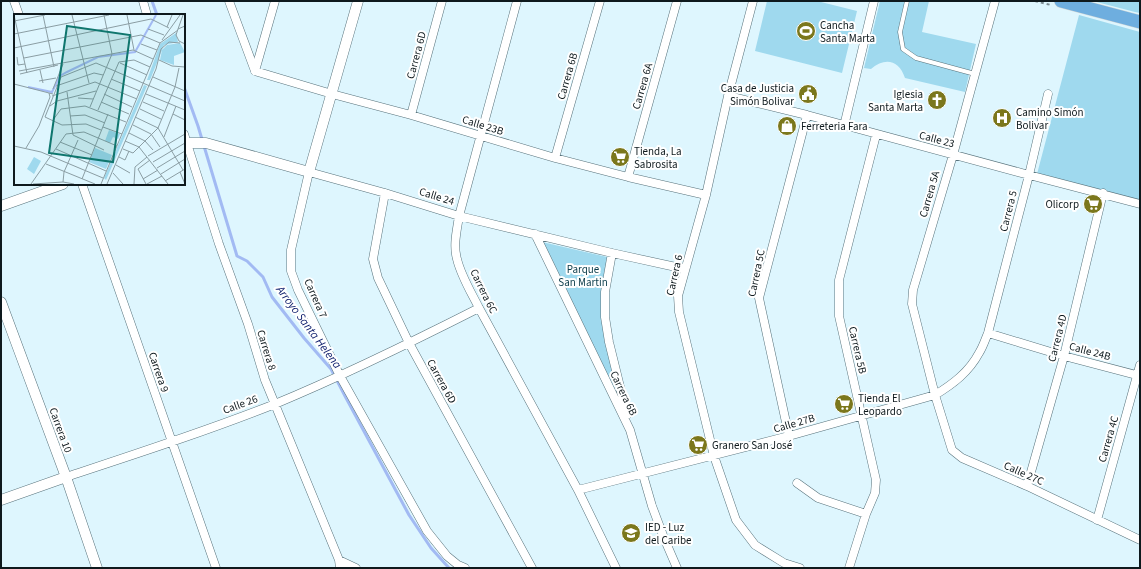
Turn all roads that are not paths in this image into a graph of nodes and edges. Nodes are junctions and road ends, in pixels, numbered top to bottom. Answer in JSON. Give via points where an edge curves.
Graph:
{"nodes":[{"id":1,"x":14,"y":1,"type":"edge"},
{"id":2,"x":143,"y":1,"type":"edge"},
{"id":3,"x":229,"y":1,"type":"edge"},
{"id":4,"x":275,"y":1,"type":"edge"},
{"id":5,"x":358,"y":1,"type":"edge"},
{"id":6,"x":442,"y":1,"type":"edge"},
{"id":7,"x":517,"y":1,"type":"edge"},
{"id":8,"x":600,"y":1,"type":"edge"},
{"id":9,"x":677,"y":1,"type":"edge"},
{"id":10,"x":753,"y":1,"type":"edge"},
{"id":11,"x":874,"y":1,"type":"edge"},
{"id":12,"x":907,"y":1,"type":"edge"},
{"id":13,"x":995,"y":1,"type":"edge"},
{"id":14,"x":1061,"y":1,"type":"edge"},
{"id":15,"x":19,"y":14,"type":"edge"},
{"id":16,"x":147,"y":14,"type":"edge"},
{"id":17,"x":1140,"y":22,"type":"edge"},
{"id":18,"x":255,"y":71,"type":"junction"},
{"id":19,"x":975,"y":74,"type":"junction"},
{"id":20,"x":332,"y":94,"type":"junction"},
{"id":21,"x":1048,"y":94,"type":"dead end"},
{"id":22,"x":728,"y":96,"type":"junction"},
{"id":23,"x":411,"y":115,"type":"junction"},
{"id":24,"x":807,"y":116,"type":"junction"},
{"id":25,"x":844,"y":126,"type":"junction"},
{"id":26,"x":876,"y":135,"type":"junction"},
{"id":27,"x":481,"y":137,"type":"junction"},
{"id":28,"x":185,"y":140,"type":"edge"},
{"id":29,"x":953,"y":155,"type":"junction"},
{"id":30,"x":555,"y":158,"type":"junction"},
{"id":31,"x":309,"y":172,"type":"junction"},
{"id":32,"x":1029,"y":175,"type":"junction"},
{"id":33,"x":628,"y":177,"type":"junction"},
{"id":34,"x":60,"y":185,"type":"edge"},
{"id":35,"x":82,"y":185,"type":"edge"},
{"id":36,"x":385,"y":193,"type":"junction"},
{"id":37,"x":1102,"y":193,"type":"junction"},
{"id":38,"x":706,"y":195,"type":"junction"},
{"id":39,"x":1140,"y":204,"type":"edge"},
{"id":40,"x":1,"y":206,"type":"edge"},
{"id":41,"x":459,"y":216,"type":"junction"},
{"id":42,"x":535,"y":234,"type":"junction"},
{"id":43,"x":612,"y":253,"type":"junction"},
{"id":44,"x":685,"y":270,"type":"junction"},
{"id":45,"x":1,"y":302,"type":"edge"},
{"id":46,"x":479,"y":308,"type":"junction"},
{"id":47,"x":988,"y":333,"type":"junction"},
{"id":48,"x":409,"y":343,"type":"junction"},
{"id":49,"x":1064,"y":356,"type":"junction"},
{"id":50,"x":1140,"y":365,"type":"edge"},
{"id":51,"x":340,"y":376,"type":"junction"},
{"id":52,"x":1139,"y":376,"type":"edge"},
{"id":53,"x":936,"y":395,"type":"junction"},
{"id":54,"x":275,"y":404,"type":"junction"},
{"id":55,"x":862,"y":415,"type":"junction"},
{"id":56,"x":630,"y":430,"type":"junction"},
{"id":57,"x":789,"y":436,"type":"junction"},
{"id":58,"x":172,"y":441,"type":"junction"},
{"id":59,"x":714,"y":456,"type":"junction"},
{"id":60,"x":643,"y":473,"type":"junction"},
{"id":61,"x":66,"y":477,"type":"junction"},
{"id":62,"x":796,"y":483,"type":"dead end"},
{"id":63,"x":1027,"y":486,"type":"junction"},
{"id":64,"x":578,"y":490,"type":"junction"},
{"id":65,"x":1,"y":500,"type":"edge"},
{"id":66,"x":866,"y":514,"type":"junction"},
{"id":67,"x":1097,"y":520,"type":"junction"},
{"id":68,"x":1140,"y":540,"type":"edge"},
{"id":69,"x":340,"y":564,"type":"edge"},
{"id":70,"x":97,"y":568,"type":"edge"},
{"id":71,"x":216,"y":568,"type":"edge"},
{"id":72,"x":356,"y":568,"type":"edge"},
{"id":73,"x":465,"y":568,"type":"edge"},
{"id":74,"x":532,"y":568,"type":"edge"},
{"id":75,"x":616,"y":568,"type":"edge"},
{"id":76,"x":677,"y":568,"type":"edge"},
{"id":77,"x":800,"y":568,"type":"edge"},
{"id":78,"x":849,"y":568,"type":"edge"}],
"edges":[{"from":1,"to":15,"type":"street"},
{"from":2,"to":16,"type":"street"},
{"from":3,"to":18,"type":"street"},
{"from":4,"to":18,"type":"street"},
{"from":5,"to":20,"type":"street","name":"Carrera 7"},
{"from":6,"to":23,"type":"street","name":"Carrera 6D"},
{"from":7,"to":27,"type":"street","name":"Carrera 6C"},
{"from":8,"to":30,"type":"street","name":"Carrera 6B"},
{"from":9,"to":33,"type":"street","name":"Carrera 6A"},
{"from":10,"to":22,"type":"street","name":"Carrera 6"},
{"from":11,"to":25,"type":"street"},
{"from":12,"to":19,"type":"lane","via":[[900,32],[904,49],[916,58]]},
{"from":13,"to":19,"type":"street","name":"Carrera 5A"},
{"from":14,"to":17,"type":"highway"},
{"from":18,"to":20,"type":"street","name":"Calle 23B"},
{"from":19,"to":29,"type":"street","name":"Carrera 5A"},
{"from":20,"to":23,"type":"street","name":"Calle 23B"},
{"from":20,"to":31,"type":"street","name":"Carrera 7"},
{"from":21,"to":32,"type":"street","name":"Carrera 5"},
{"from":22,"to":24,"type":"street","name":"Calle 23"},
{"from":22,"to":38,"type":"street","name":"Carrera 6"},
{"from":23,"to":27,"type":"street","name":"Calle 23B"},
{"from":24,"to":25,"type":"street","name":"Calle 23"},
{"from":24,"to":57,"type":"street","name":"Carrera 5C","via":[[759,298]]},
{"from":25,"to":26,"type":"street","name":"Calle 23"},
{"from":26,"to":29,"type":"street","name":"Calle 23"},
{"from":26,"to":55,"type":"street","name":"Carrera 5B","via":[[839,280],[840,316]]},
{"from":27,"to":30,"type":"street","name":"Calle 23B"},
{"from":27,"to":41,"type":"street","name":"Carrera 6C"},
{"from":28,"to":31,"type":"street","name":"Calle 24","via":[[206,143]]},
{"from":28,"to":54,"type":"street","name":"Carrera 8"},
{"from":29,"to":32,"type":"street","name":"Calle 23"},
{"from":29,"to":53,"type":"street","name":"Carrera 5A","via":[[913,290],[912,304]]},
{"from":30,"to":33,"type":"street","name":"Calle 23B"},
{"from":31,"to":36,"type":"street","name":"Calle 24"},
{"from":31,"to":51,"type":"street","name":"Carrera 7","via":[[291,250],[291,271]]},
{"from":32,"to":37,"type":"street","name":"Calle 23"},
{"from":32,"to":47,"type":"street","name":"Carrera 5"},
{"from":33,"to":38,"type":"street","name":"Calle 23B"},
{"from":34,"to":40,"type":"street"},
{"from":35,"to":58,"type":"street","name":"Carrera 9"},
{"from":36,"to":41,"type":"street","name":"Calle 24"},
{"from":36,"to":48,"type":"street","name":"Carrera 6D","via":[[373,258],[378,278]]},
{"from":37,"to":39,"type":"street","name":"Calle 23"},
{"from":37,"to":49,"type":"street","name":"Carrera 4D"},
{"from":38,"to":44,"type":"street","name":"Carrera 6"},
{"from":41,"to":42,"type":"street","name":"Calle 24"},
{"from":41,"to":46,"type":"street","name":"Carrera 6C","via":[[455,239],[457,259],[466,284]]},
{"from":42,"to":43,"type":"street","name":"Calle 24"},
{"from":42,"to":56,"type":"street","name":"Carrera 6B"},
{"from":43,"to":44,"type":"street","name":"Calle 24"},
{"from":43,"to":56,"type":"street","via":[[606,289],[605,317]]},
{"from":44,"to":59,"type":"street","name":"Carrera 6","via":[[678,296],[679,312]]},
{"from":45,"to":61,"type":"street","name":"Carrera 10"},
{"from":46,"to":48,"type":"street","name":"Calle 26"},
{"from":46,"to":64,"type":"street","name":"Carrera 6C"},
{"from":47,"to":49,"type":"street","name":"Calle 24B"},
{"from":47,"to":53,"type":"street","name":"Calle 27B","via":[[979,354],[968,370],[954,384]]},
{"from":48,"to":51,"type":"street","name":"Calle 26"},
{"from":48,"to":74,"type":"street","name":"Carrera 6D"},
{"from":49,"to":52,"type":"street","name":"Calle 24B"},
{"from":49,"to":63,"type":"street","name":"Carrera 4D"},
{"from":50,"to":52,"type":"street","name":"Carrera 4C"},
{"from":51,"to":54,"type":"street","name":"Calle 26"},
{"from":51,"to":73,"type":"street","name":"Carrera 7","via":[[427,530],[446,556]]},
{"from":52,"to":67,"type":"street","name":"Carrera 4C"},
{"from":53,"to":55,"type":"street","name":"Calle 27B"},
{"from":53,"to":63,"type":"street","name":"Calle 27C","via":[[952,450],[962,458]]},
{"from":54,"to":58,"type":"street","name":"Calle 26"},
{"from":54,"to":69,"type":"street","name":"Carrera 8"},
{"from":55,"to":57,"type":"street","name":"Calle 27B"},
{"from":55,"to":66,"type":"street","name":"Carrera 5B","via":[[876,480],[875,492]]},
{"from":56,"to":60,"type":"street","name":"Carrera 6B"},
{"from":57,"to":59,"type":"street","name":"Calle 27B"},
{"from":58,"to":61,"type":"street","name":"Calle 26"},
{"from":58,"to":71,"type":"street","name":"Carrera 9"},
{"from":59,"to":60,"type":"street","name":"Calle 27B"},
{"from":59,"to":77,"type":"street","name":"Carrera 6","via":[[736,520],[755,545],[784,563]]},
{"from":60,"to":64,"type":"street","name":"Calle 27B"},
{"from":60,"to":76,"type":"street","name":"Carrera 6B","via":[[654,512]]},
{"from":61,"to":65,"type":"street","name":"Calle 26"},
{"from":61,"to":70,"type":"street","name":"Carrera 10"},
{"from":62,"to":66,"type":"street","via":[[818,498]]},
{"from":63,"to":67,"type":"street","name":"Calle 27C"},
{"from":64,"to":75,"type":"street","name":"Carrera 6C"},
{"from":66,"to":78,"type":"street","name":"Carrera 5B"},
{"from":67,"to":68,"type":"street","name":"Calle 27C"},
{"from":69,"to":72,"type":"street"}]}
